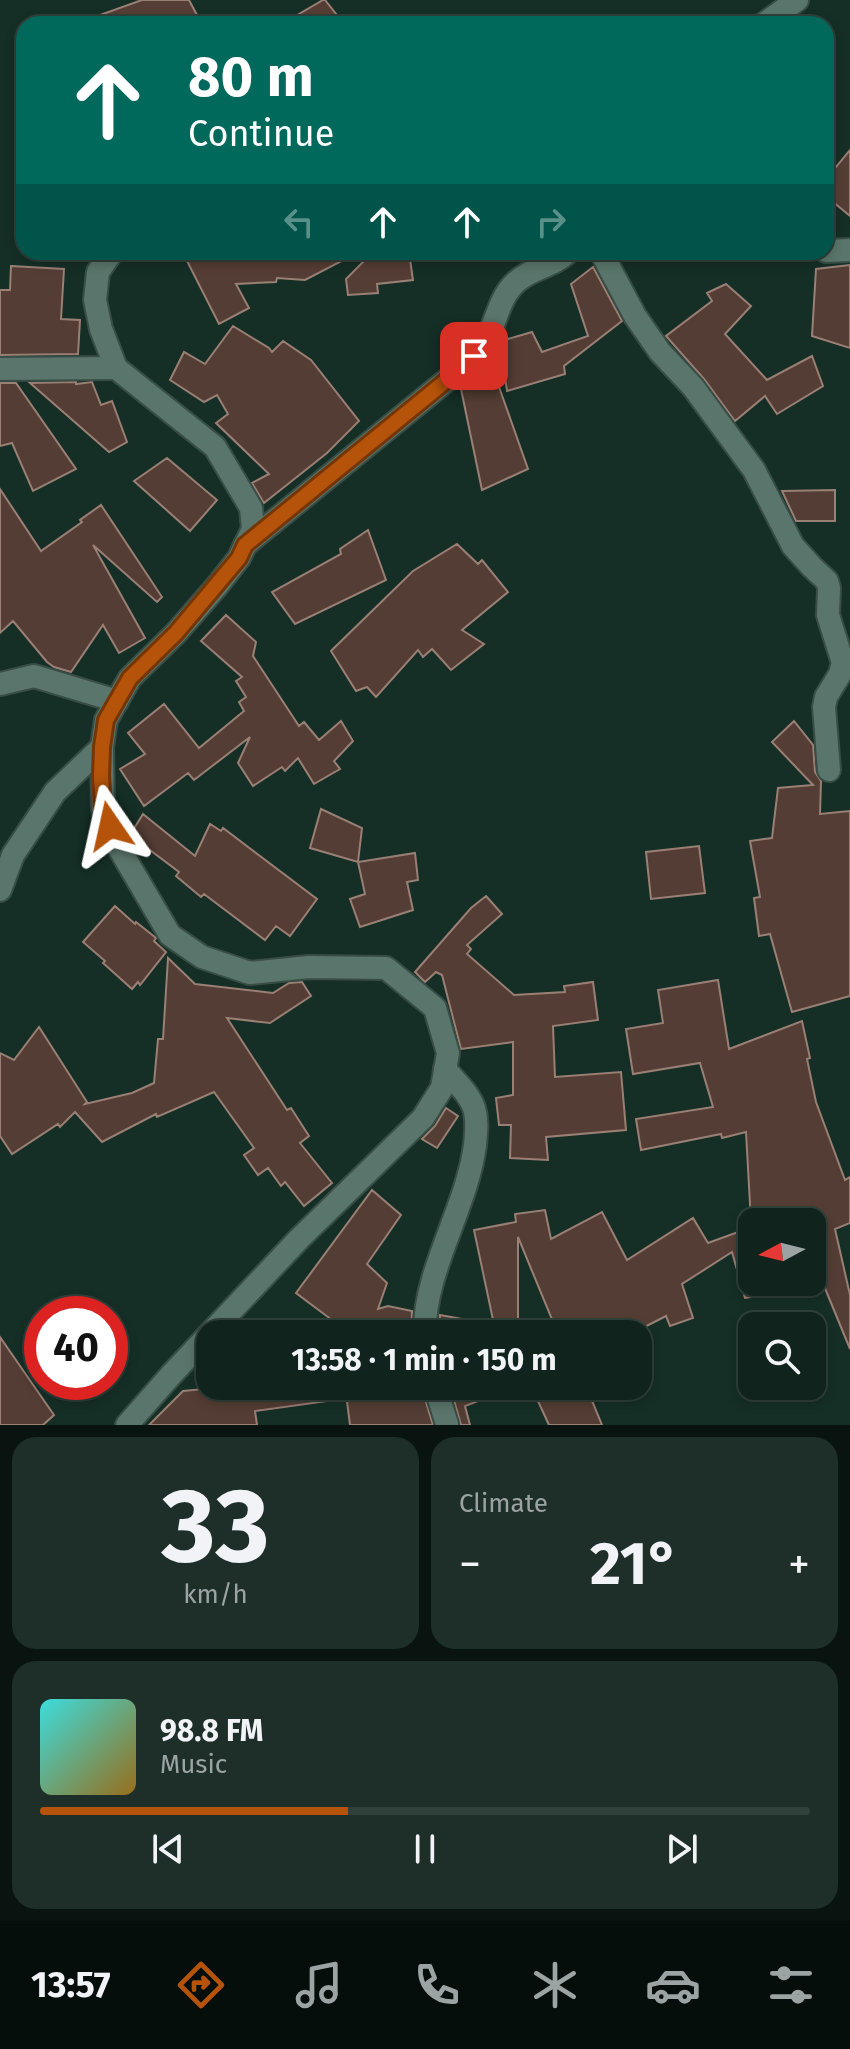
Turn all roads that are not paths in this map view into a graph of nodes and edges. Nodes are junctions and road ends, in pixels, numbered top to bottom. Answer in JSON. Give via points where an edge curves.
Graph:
{"nodes":[{"id":1,"x":797,"y":0,"type":"edge"},
{"id":2,"x":775,"y":16,"type":"edge"},
{"id":3,"x":106,"y":260,"type":"edge"},
{"id":4,"x":556,"y":260,"type":"edge"},
{"id":5,"x":605,"y":260,"type":"edge"},
{"id":6,"x":116,"y":368,"type":"junction"},
{"id":7,"x":0,"y":369,"type":"edge"},
{"id":8,"x":245,"y":545,"type":"junction"},
{"id":9,"x":0,"y":684,"type":"edge"},
{"id":10,"x":117,"y":701,"type":"junction"},
{"id":11,"x":102,"y":747,"type":"junction"},
{"id":12,"x":829,"y":770,"type":"dead end"},
{"id":13,"x":0,"y":890,"type":"edge"},
{"id":14,"x":445,"y":1069,"type":"junction"},
{"id":15,"x":424,"y":1320,"type":"edge"},
{"id":16,"x":439,"y":1400,"type":"edge"},
{"id":17,"x":447,"y":1424,"type":"edge"},
{"id":18,"x":127,"y":1425,"type":"edge"}],
"edges":[{"from":1,"to":2,"type":"street"},
{"from":3,"to":6,"type":"street","via":[[98,272],[95,300]]},
{"from":4,"to":8,"type":"street","via":[[514,283],[485,343],[458,371]]},
{"from":5,"to":12,"type":"street","via":[[660,352],[693,387],[754,470],[793,546],[827,581],[828,615],[843,663],[824,707]]},
{"from":6,"to":7,"type":"street"},
{"from":6,"to":8,"type":"street","via":[[215,447],[251,508],[253,529]]},
{"from":8,"to":10,"type":"street","via":[[176,633],[130,678]]},
{"from":9,"to":10,"type":"street","via":[[34,676]]},
{"from":10,"to":11,"type":"street","via":[[106,720]]},
{"from":11,"to":13,"type":"street","via":[[55,792],[13,855]]},
{"from":11,"to":14,"type":"street","via":[[103,809],[116,843],[170,935],[202,957],[250,973],[386,968],[435,1008],[448,1053]]},
{"from":14,"to":15,"type":"street","via":[[468,1095],[477,1126],[463,1197]]},
{"from":14,"to":18,"type":"street","via":[[442,1088],[423,1118],[298,1240]]},
{"from":16,"to":17,"type":"street"}]}
